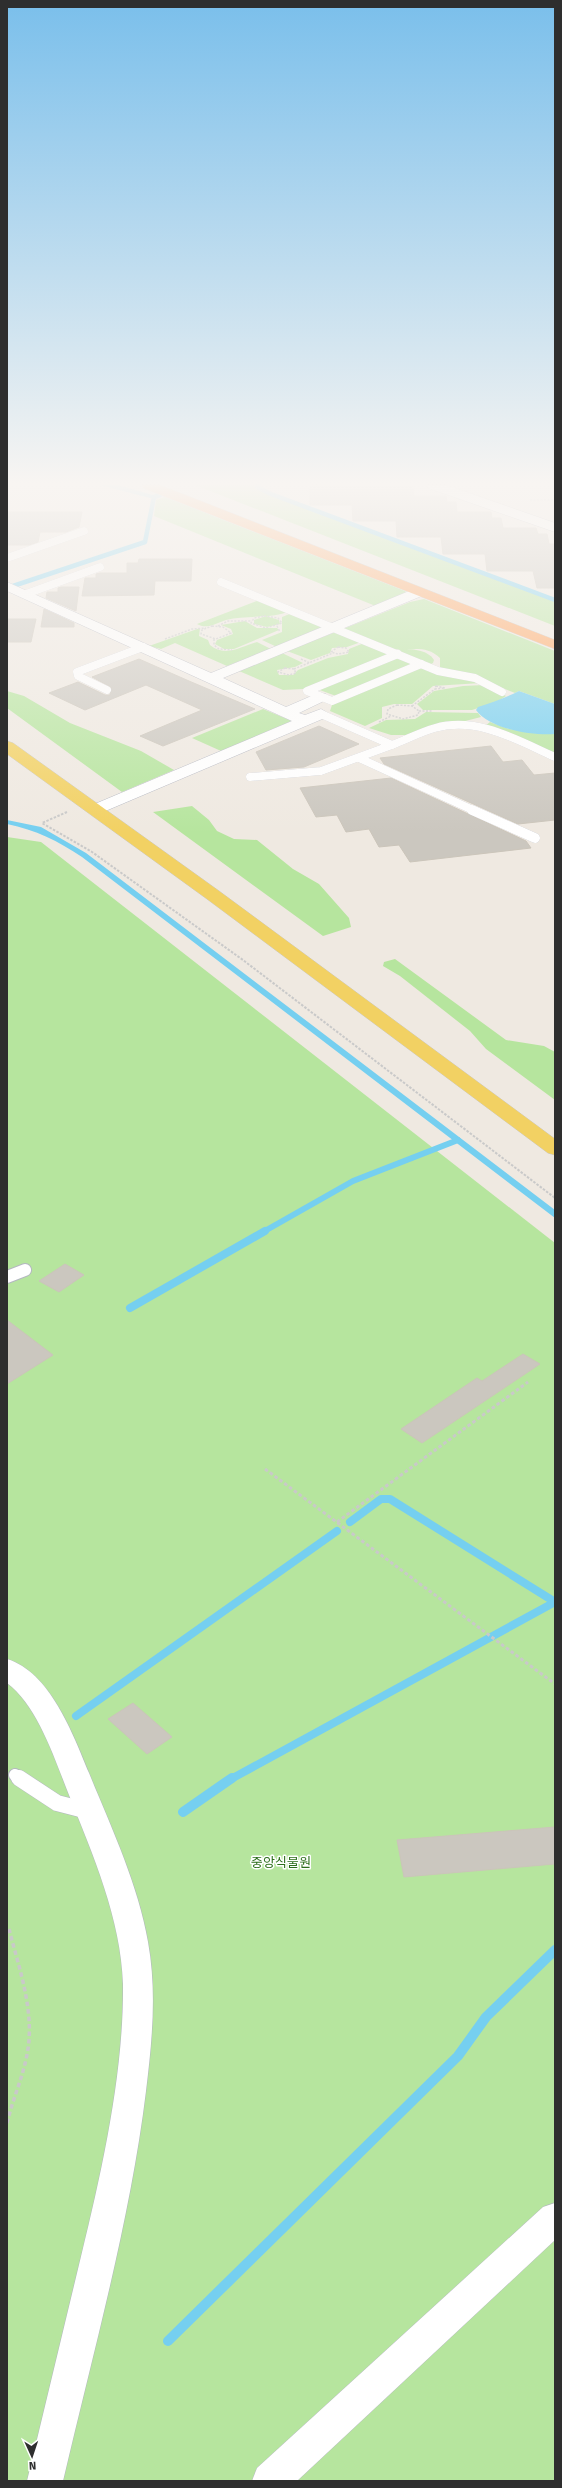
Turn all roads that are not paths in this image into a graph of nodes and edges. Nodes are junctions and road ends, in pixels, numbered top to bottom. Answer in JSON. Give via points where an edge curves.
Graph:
{"nodes":[{"id":1,"x":41,"y":601,"type":"edge"},
{"id":2,"x":268,"y":601,"type":"edge"},
{"id":3,"x":398,"y":601,"type":"edge"},
{"id":4,"x":443,"y":601,"type":"edge"},
{"id":5,"x":470,"y":601,"type":"edge"},
{"id":6,"x":335,"y":628,"type":"junction"},
{"id":7,"x":555,"y":634,"type":"edge"},
{"id":8,"x":555,"y":645,"type":"edge"},
{"id":9,"x":143,"y":647,"type":"junction"},
{"id":10,"x":398,"y":654,"type":"junction"},
{"id":11,"x":421,"y":664,"type":"junction"},
{"id":12,"x":213,"y":677,"type":"junction"},
{"id":13,"x":107,"y":690,"type":"dead end"},
{"id":14,"x":502,"y":692,"type":"dead end"},
{"id":15,"x":321,"y":697,"type":"junction"},
{"id":16,"x":287,"y":713,"type":"junction"},
{"id":17,"x":321,"y":714,"type":"joint"},
{"id":18,"x":305,"y":721,"type":"junction"},
{"id":19,"x":392,"y":745,"type":"junction"},
{"id":20,"x":7,"y":746,"type":"edge"},
{"id":21,"x":555,"y":757,"type":"edge"},
{"id":22,"x":358,"y":758,"type":"junction"},
{"id":23,"x":250,"y":777,"type":"dead end"},
{"id":24,"x":96,"y":810,"type":"junction"},
{"id":25,"x":535,"y":838,"type":"dead end"},
{"id":26,"x":555,"y":1149,"type":"edge"},
{"id":27,"x":25,"y":1270,"type":"dead end"},
{"id":28,"x":7,"y":1277,"type":"edge"},
{"id":29,"x":7,"y":1669,"type":"edge"},
{"id":30,"x":15,"y":1775,"type":"dead end"},
{"id":31,"x":89,"y":1811,"type":"junction"},
{"id":32,"x":555,"y":2218,"type":"edge"},
{"id":33,"x":45,"y":2481,"type":"edge"},
{"id":34,"x":270,"y":2481,"type":"edge"}],
"edges":[{"from":1,"to":9,"type":"street"},
{"from":2,"to":6,"type":"lane"},
{"from":3,"to":6,"type":"street"},
{"from":4,"to":8,"type":"highway"},
{"from":5,"to":7,"type":"highway"},
{"from":6,"to":10,"type":"lane"},
{"from":6,"to":12,"type":"street"},
{"from":9,"to":12,"type":"street"},
{"from":9,"to":13,"type":"lane","via":[[77,672],[78,676]]},
{"from":10,"to":11,"type":"lane"},
{"from":10,"to":15,"type":"lane","via":[[307,691]]},
{"from":11,"to":14,"type":"lane","via":[[438,671],[475,678]]},
{"from":11,"to":15,"type":"lane","via":[[332,701]]},
{"from":12,"to":16,"type":"street"},
{"from":15,"to":16,"type":"street"},
{"from":16,"to":18,"type":"street"},
{"from":17,"to":18,"type":"street"},
{"from":17,"to":19,"type":"lane"},
{"from":18,"to":24,"type":"street"},
{"from":19,"to":21,"type":"lane","via":[[436,728],[471,724]]},
{"from":19,"to":22,"type":"lane"},
{"from":20,"to":24,"type":"main road"},
{"from":22,"to":23,"type":"lane","via":[[321,771]]},
{"from":22,"to":25,"type":"lane"},
{"from":24,"to":26,"type":"main road"},
{"from":27,"to":28,"type":"lane"},
{"from":29,"to":31,"type":"street","via":[[25,1682],[41,1701],[71,1764]]},
{"from":30,"to":31,"type":"lane","via":[[57,1803]]},
{"from":31,"to":33,"type":"street","via":[[116,1878],[133,1942],[138,1983],[136,2040],[123,2144],[111,2204]]},
{"from":32,"to":34,"type":"street"}]}
